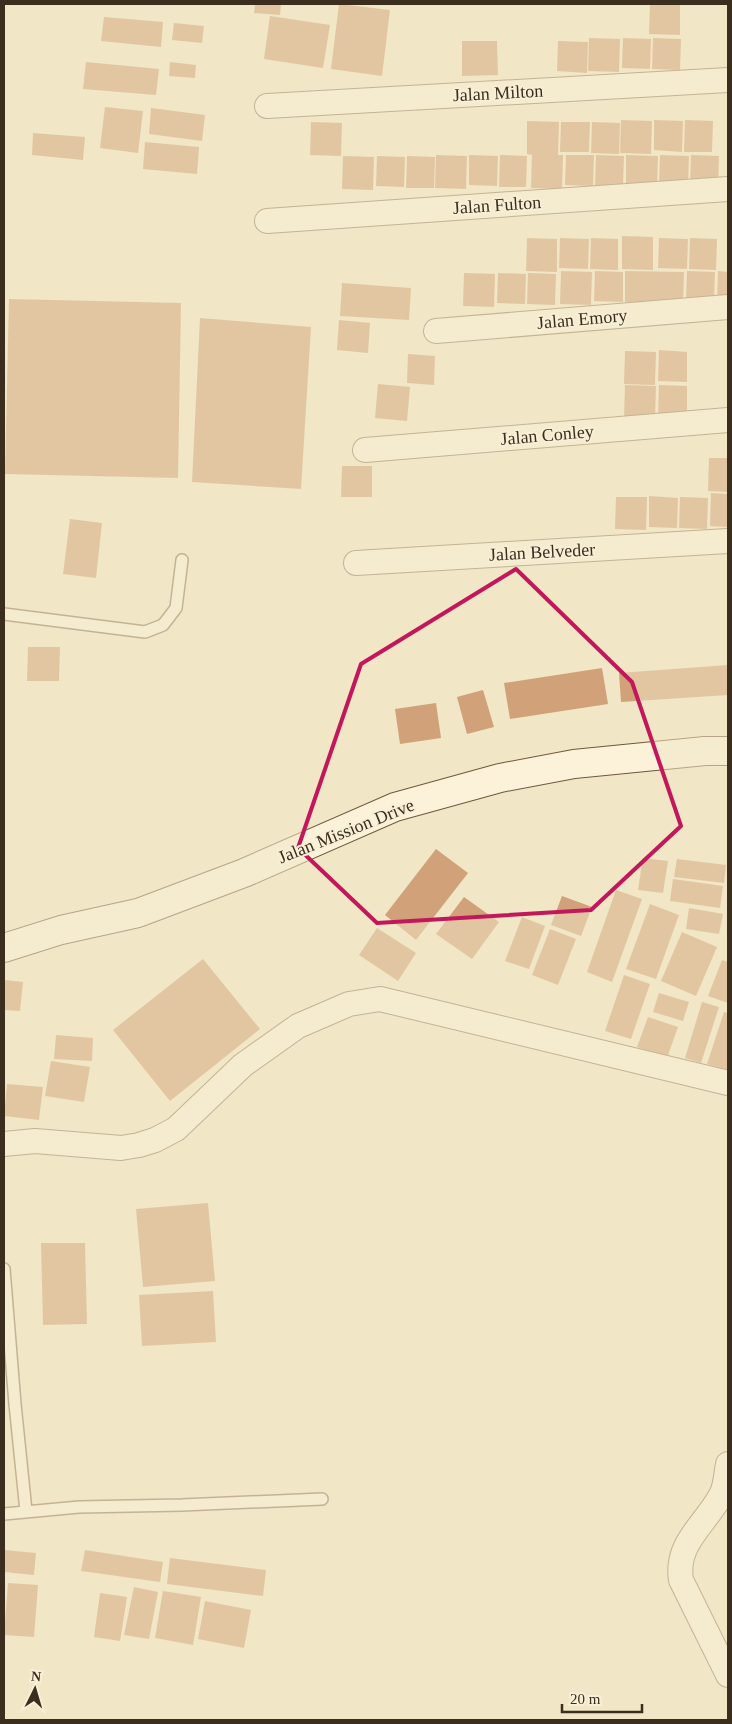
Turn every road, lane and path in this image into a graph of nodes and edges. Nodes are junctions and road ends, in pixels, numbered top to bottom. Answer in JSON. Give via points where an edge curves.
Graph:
{"nodes":[{"id":1,"x":728,"y":80,"type":"edge"},
{"id":2,"x":267,"y":106,"type":"dead end"},
{"id":3,"x":728,"y":190,"type":"edge"},
{"id":4,"x":266,"y":221,"type":"dead end"},
{"id":5,"x":728,"y":307,"type":"edge"},
{"id":6,"x":436,"y":330,"type":"dead end"},
{"id":7,"x":728,"y":420,"type":"edge"},
{"id":8,"x":366,"y":450,"type":"dead end"},
{"id":9,"x":728,"y":541,"type":"edge"},
{"id":10,"x":182,"y":560,"type":"dead end"},
{"id":11,"x":356,"y":563,"type":"dead end"},
{"id":12,"x":4,"y":614,"type":"edge"},
{"id":13,"x":728,"y":751,"type":"edge"},
{"id":14,"x":4,"y":948,"type":"edge"},
{"id":15,"x":728,"y":1082,"type":"edge"},
{"id":16,"x":4,"y":1144,"type":"edge"},
{"id":17,"x":4,"y":1269,"type":"edge"},
{"id":18,"x":9,"y":1405,"type":"edge"},
{"id":19,"x":726,"y":1486,"type":"edge"},
{"id":20,"x":322,"y":1499,"type":"dead end"},
{"id":21,"x":26,"y":1511,"type":"junction"},
{"id":22,"x":4,"y":1514,"type":"edge"},
{"id":23,"x":728,"y":1674,"type":"edge"}],
"edges":[{"from":1,"to":2,"type":"street","name":"Jalan Milton"},
{"from":3,"to":4,"type":"street","name":"Jalan Fulton"},
{"from":5,"to":6,"type":"street","name":"Jalan Emory"},
{"from":7,"to":8,"type":"street","name":"Jalan Conley"},
{"from":9,"to":11,"type":"street","name":"Jalan Belveder"},
{"from":10,"to":12,"type":"lane","via":[[176,608],[163,625],[145,632]]},
{"from":13,"to":14,"type":"street","name":"Jalan Mission Drive","via":[[574,764],[500,778],[396,807],[244,873],[138,913],[61,930]]},
{"from":15,"to":16,"type":"street","via":[[380,999],[349,1004],[298,1026],[243,1065],[176,1129],[155,1140],[121,1148],[35,1141]]},
{"from":17,"to":18,"type":"lane"},
{"from":18,"to":21,"type":"lane"},
{"from":19,"to":23,"type":"street","via":[[684,1548],[680,1571],[681,1580]]},
{"from":20,"to":21,"type":"lane"},
{"from":21,"to":22,"type":"lane"}]}
